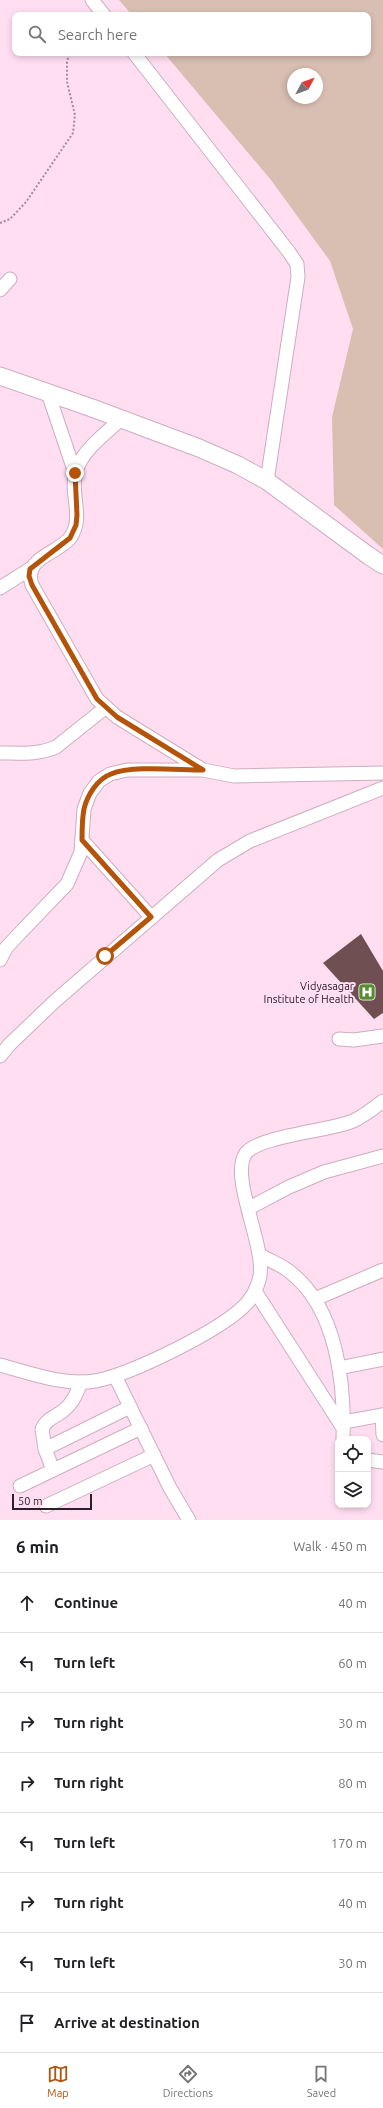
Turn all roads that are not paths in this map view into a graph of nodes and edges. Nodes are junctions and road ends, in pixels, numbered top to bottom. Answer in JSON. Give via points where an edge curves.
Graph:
{"nodes":[{"id":1,"x":92,"y":0,"type":"edge"},
{"id":2,"x":102,"y":12,"type":"edge"},
{"id":3,"x":136,"y":56,"type":"edge"},
{"id":4,"x":10,"y":279,"type":"dead end"},
{"id":5,"x":0,"y":290,"type":"edge"},
{"id":6,"x":0,"y":376,"type":"edge"},
{"id":7,"x":48,"y":393,"type":"junction"},
{"id":8,"x":121,"y":418,"type":"junction"},
{"id":9,"x":75,"y":473,"type":"junction"},
{"id":10,"x":267,"y":482,"type":"junction"},
{"id":11,"x":383,"y":565,"type":"edge"},
{"id":12,"x":30,"y":569,"type":"junction"},
{"id":13,"x":0,"y":588,"type":"edge"},
{"id":14,"x":105,"y":708,"type":"junction"},
{"id":15,"x":0,"y":753,"type":"edge"},
{"id":16,"x":203,"y":770,"type":"junction"},
{"id":17,"x":383,"y":773,"type":"edge"},
{"id":18,"x":383,"y":788,"type":"edge"},
{"id":19,"x":82,"y":840,"type":"junction"},
{"id":20,"x":151,"y":917,"type":"junction"},
{"id":21,"x":0,"y":960,"type":"edge"},
{"id":22,"x":383,"y":1036,"type":"edge"},
{"id":23,"x":339,"y":1039,"type":"dead end"},
{"id":24,"x":0,"y":1056,"type":"edge"},
{"id":25,"x":383,"y":1101,"type":"edge"},
{"id":26,"x":383,"y":1156,"type":"edge"},
{"id":27,"x":249,"y":1208,"type":"junction"},
{"id":28,"x":260,"y":1256,"type":"junction"},
{"id":29,"x":383,"y":1270,"type":"edge"},
{"id":30,"x":255,"y":1291,"type":"junction"},
{"id":31,"x":315,"y":1299,"type":"junction"},
{"id":32,"x":383,"y":1359,"type":"edge"},
{"id":33,"x":0,"y":1365,"type":"edge"},
{"id":34,"x":339,"y":1368,"type":"junction"},
{"id":35,"x":115,"y":1376,"type":"junction"},
{"id":36,"x":81,"y":1382,"type":"junction"},
{"id":37,"x":130,"y":1407,"type":"junction"},
{"id":38,"x":383,"y":1415,"type":"edge"},
{"id":39,"x":141,"y":1428,"type":"junction"},
{"id":40,"x":343,"y":1430,"type":"edge"},
{"id":41,"x":383,"y":1435,"type":"edge"},
{"id":42,"x":45,"y":1449,"type":"junction"},
{"id":43,"x":154,"y":1455,"type":"junction"},
{"id":44,"x":371,"y":1460,"type":"edge"},
{"id":45,"x":383,"y":1462,"type":"edge"},
{"id":46,"x":53,"y":1470,"type":"junction"},
{"id":47,"x":20,"y":1486,"type":"dead end"},
{"id":48,"x":46,"y":1506,"type":"dead end"},
{"id":49,"x":184,"y":1519,"type":"edge"}],
"edges":[{"from":1,"to":2,"type":"street"},
{"from":3,"to":10,"type":"street","via":[[297,264],[298,277]]},
{"from":4,"to":5,"type":"street"},
{"from":6,"to":7,"type":"main road"},
{"from":7,"to":8,"type":"main road"},
{"from":7,"to":9,"type":"street"},
{"from":8,"to":9,"type":"street","via":[[86,454]]},
{"from":8,"to":10,"type":"main road","via":[[199,448]]},
{"from":9,"to":12,"type":"street","via":[[77,515],[70,538]]},
{"from":10,"to":11,"type":"main road"},
{"from":12,"to":13,"type":"street"},
{"from":12,"to":14,"type":"street","via":[[32,585],[97,699]]},
{"from":14,"to":15,"type":"street","via":[[48,751]]},
{"from":14,"to":16,"type":"street"},
{"from":16,"to":17,"type":"street","via":[[234,776]]},
{"from":16,"to":19,"type":"street","via":[[127,770],[110,774],[99,781],[90,793],[84,809]]},
{"from":18,"to":20,"type":"street","via":[[250,841],[218,860]]},
{"from":19,"to":20,"type":"street"},
{"from":19,"to":21,"type":"street","via":[[81,852],[67,884],[6,948]]},
{"from":20,"to":24,"type":"street","via":[[55,1001]]},
{"from":22,"to":23,"type":"street","via":[[354,1040]]},
{"from":25,"to":27,"type":"street","via":[[353,1121],[277,1139],[258,1145],[247,1152],[242,1162],[242,1180]]},
{"from":26,"to":27,"type":"street","via":[[324,1172],[288,1187]]},
{"from":27,"to":28,"type":"street"},
{"from":28,"to":30,"type":"street","via":[[260,1276]]},
{"from":28,"to":31,"type":"street","via":[[290,1271]]},
{"from":29,"to":31,"type":"street"},
{"from":30,"to":35,"type":"street","via":[[232,1317],[164,1355]]},
{"from":30,"to":40,"type":"street"},
{"from":31,"to":34,"type":"street","via":[[331,1337]]},
{"from":32,"to":34,"type":"street"},
{"from":33,"to":36,"type":"street"},
{"from":34,"to":40,"type":"street","via":[[344,1396]]},
{"from":35,"to":36,"type":"street"},
{"from":35,"to":37,"type":"street"},
{"from":36,"to":42,"type":"street","via":[[70,1404],[44,1424],[42,1429]]},
{"from":37,"to":39,"type":"street"},
{"from":37,"to":42,"type":"street"},
{"from":38,"to":40,"type":"street"},
{"from":38,"to":41,"type":"street"},
{"from":39,"to":43,"type":"street"},
{"from":39,"to":46,"type":"street"},
{"from":42,"to":46,"type":"street"},
{"from":43,"to":48,"type":"street"},
{"from":43,"to":49,"type":"street"},
{"from":44,"to":45,"type":"street"},
{"from":46,"to":47,"type":"street"}]}
